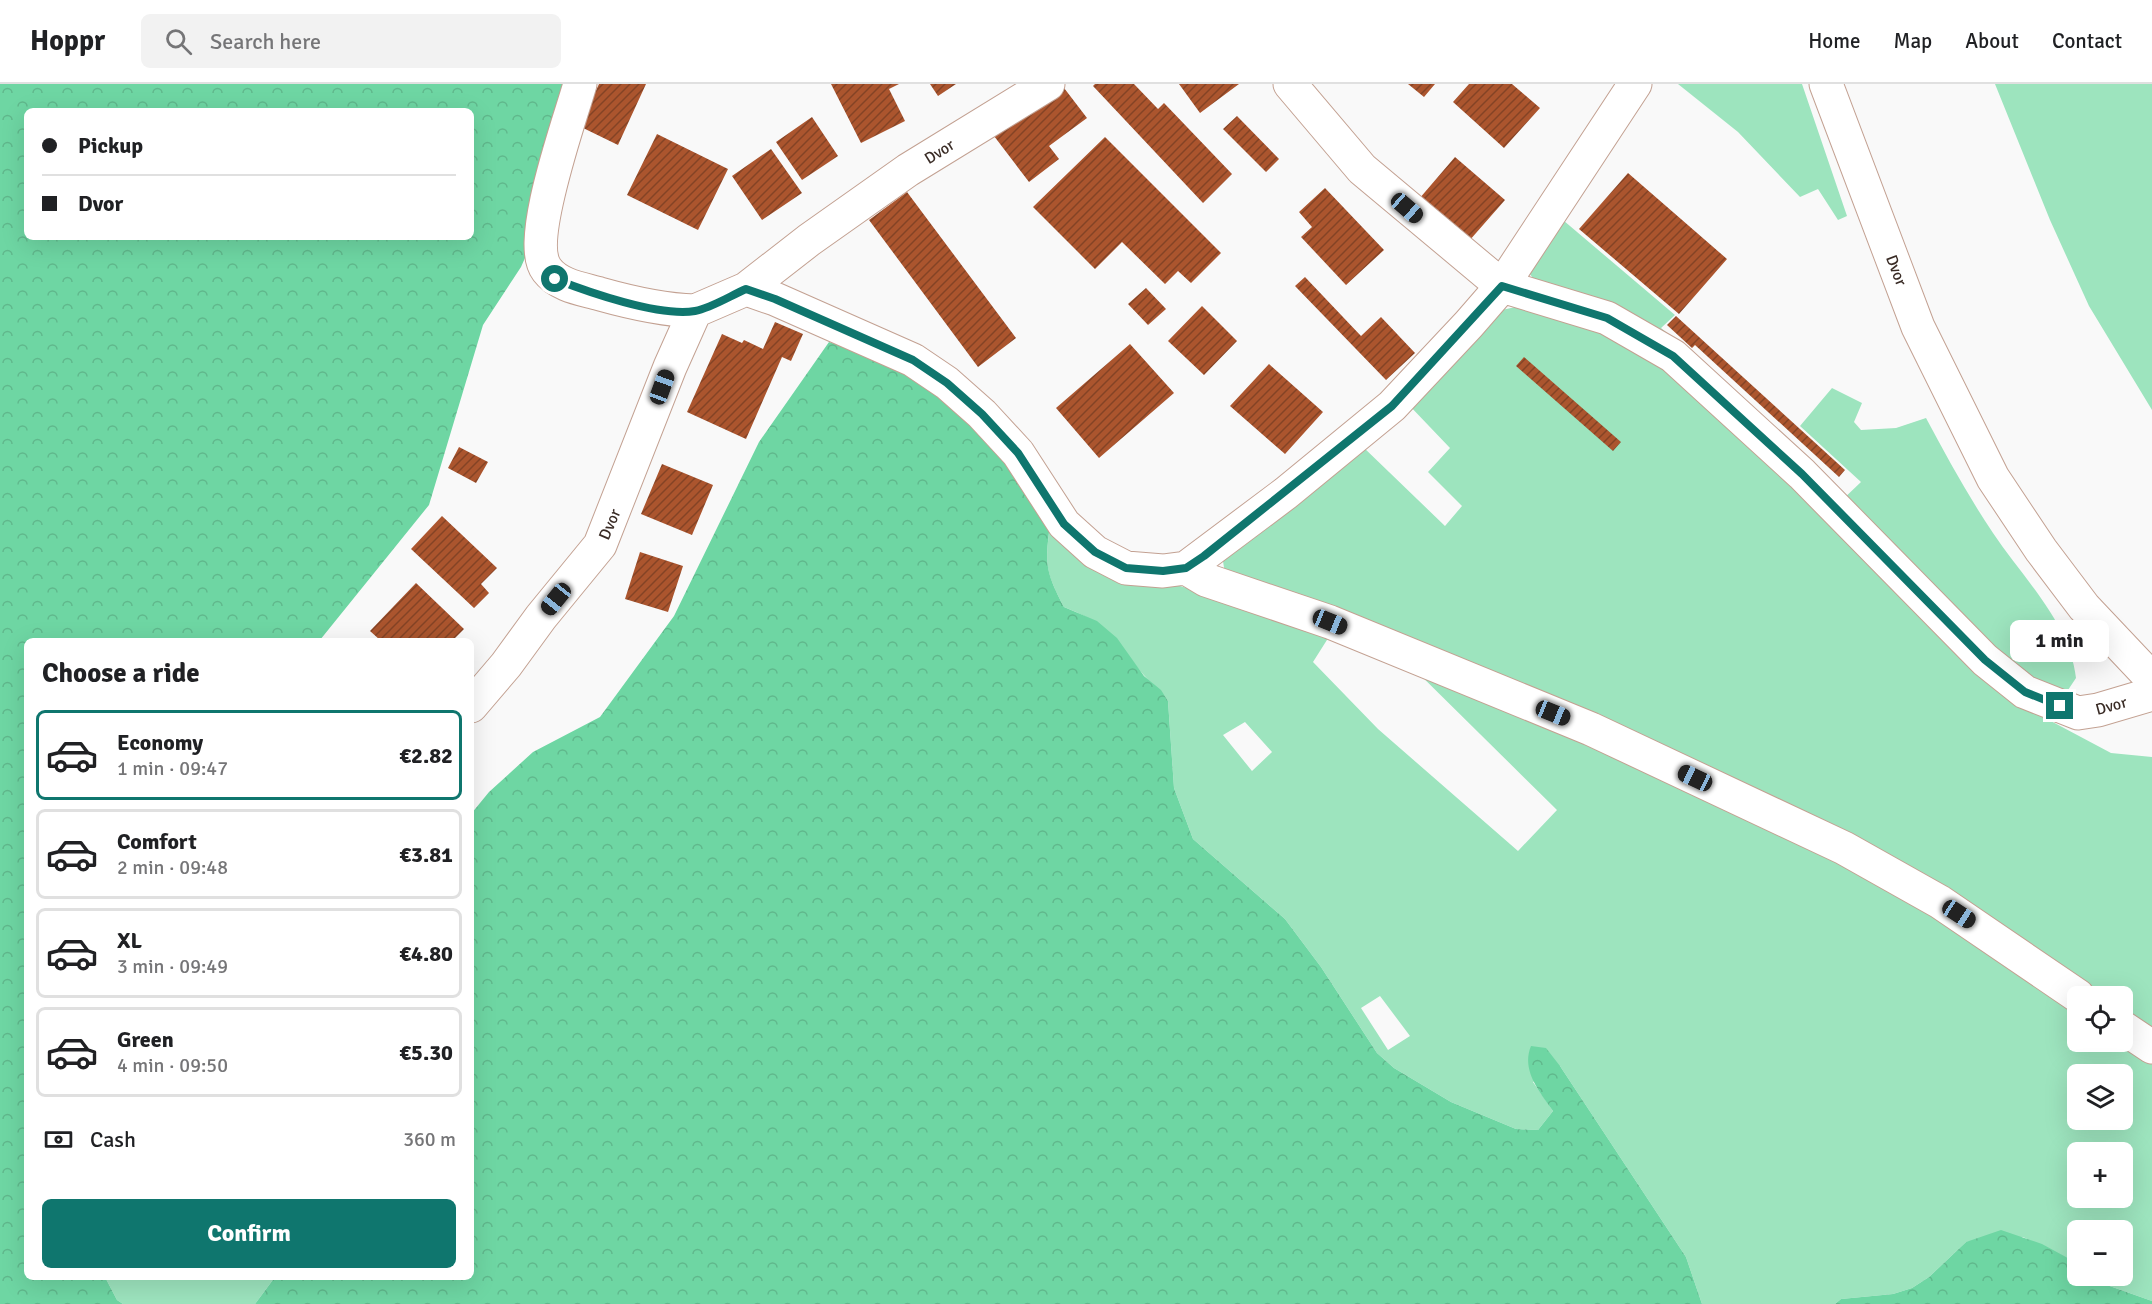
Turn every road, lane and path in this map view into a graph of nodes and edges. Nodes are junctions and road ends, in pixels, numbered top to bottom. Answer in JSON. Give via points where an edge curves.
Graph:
{"nodes":[{"id":1,"x":580,"y":84,"type":"edge"},
{"id":2,"x":1048,"y":84,"type":"edge"},
{"id":3,"x":1290,"y":84,"type":"edge"},
{"id":4,"x":1635,"y":84,"type":"edge"},
{"id":5,"x":1826,"y":84,"type":"edge"},
{"id":6,"x":1502,"y":286,"type":"junction"},
{"id":7,"x":746,"y":289,"type":"junction"},
{"id":8,"x":695,"y":311,"type":"junction"},
{"id":9,"x":1186,"y":568,"type":"junction"},
{"id":10,"x":2152,"y":679,"type":"edge"},
{"id":11,"x":2152,"y":694,"type":"edge"},
{"id":12,"x":474,"y":702,"type":"edge"},
{"id":13,"x":2067,"y":989,"type":"edge"},
{"id":14,"x":2133,"y":1034,"type":"edge"},
{"id":15,"x":2152,"y":1047,"type":"edge"}],
"edges":[{"from":1,"to":8,"type":"street","name":"Dvor","via":[[543,216],[540,253],[545,268],[555,279],[622,301],[664,310]]},
{"from":2,"to":7,"type":"street","name":"Dvor","via":[[908,170]]},
{"from":3,"to":6,"type":"street","name":"Dvor","via":[[1362,169]]},
{"from":4,"to":6,"type":"street"},
{"from":5,"to":10,"type":"street","name":"Dvor","via":[[1918,327],[1993,478],[2085,607]]},
{"from":6,"to":9,"type":"street","via":[[1392,406]]},
{"from":6,"to":11,"type":"street","name":"Dvor","via":[[1607,318],[1673,356],[1802,474],[1985,660],[2025,692],[2078,713]]},
{"from":7,"to":8,"type":"street","name":"Dvor"},
{"from":7,"to":9,"type":"street","via":[[913,360],[947,383],[1018,453],[1064,524],[1095,552],[1126,568]]},
{"from":8,"to":12,"type":"street","name":"Dvor","via":[[669,367],[600,546]]},
{"from":9,"to":13,"type":"street","via":[[1206,580],[1330,622],[1591,729],[1844,848],[1940,902]]},
{"from":14,"to":15,"type":"street"}]}
